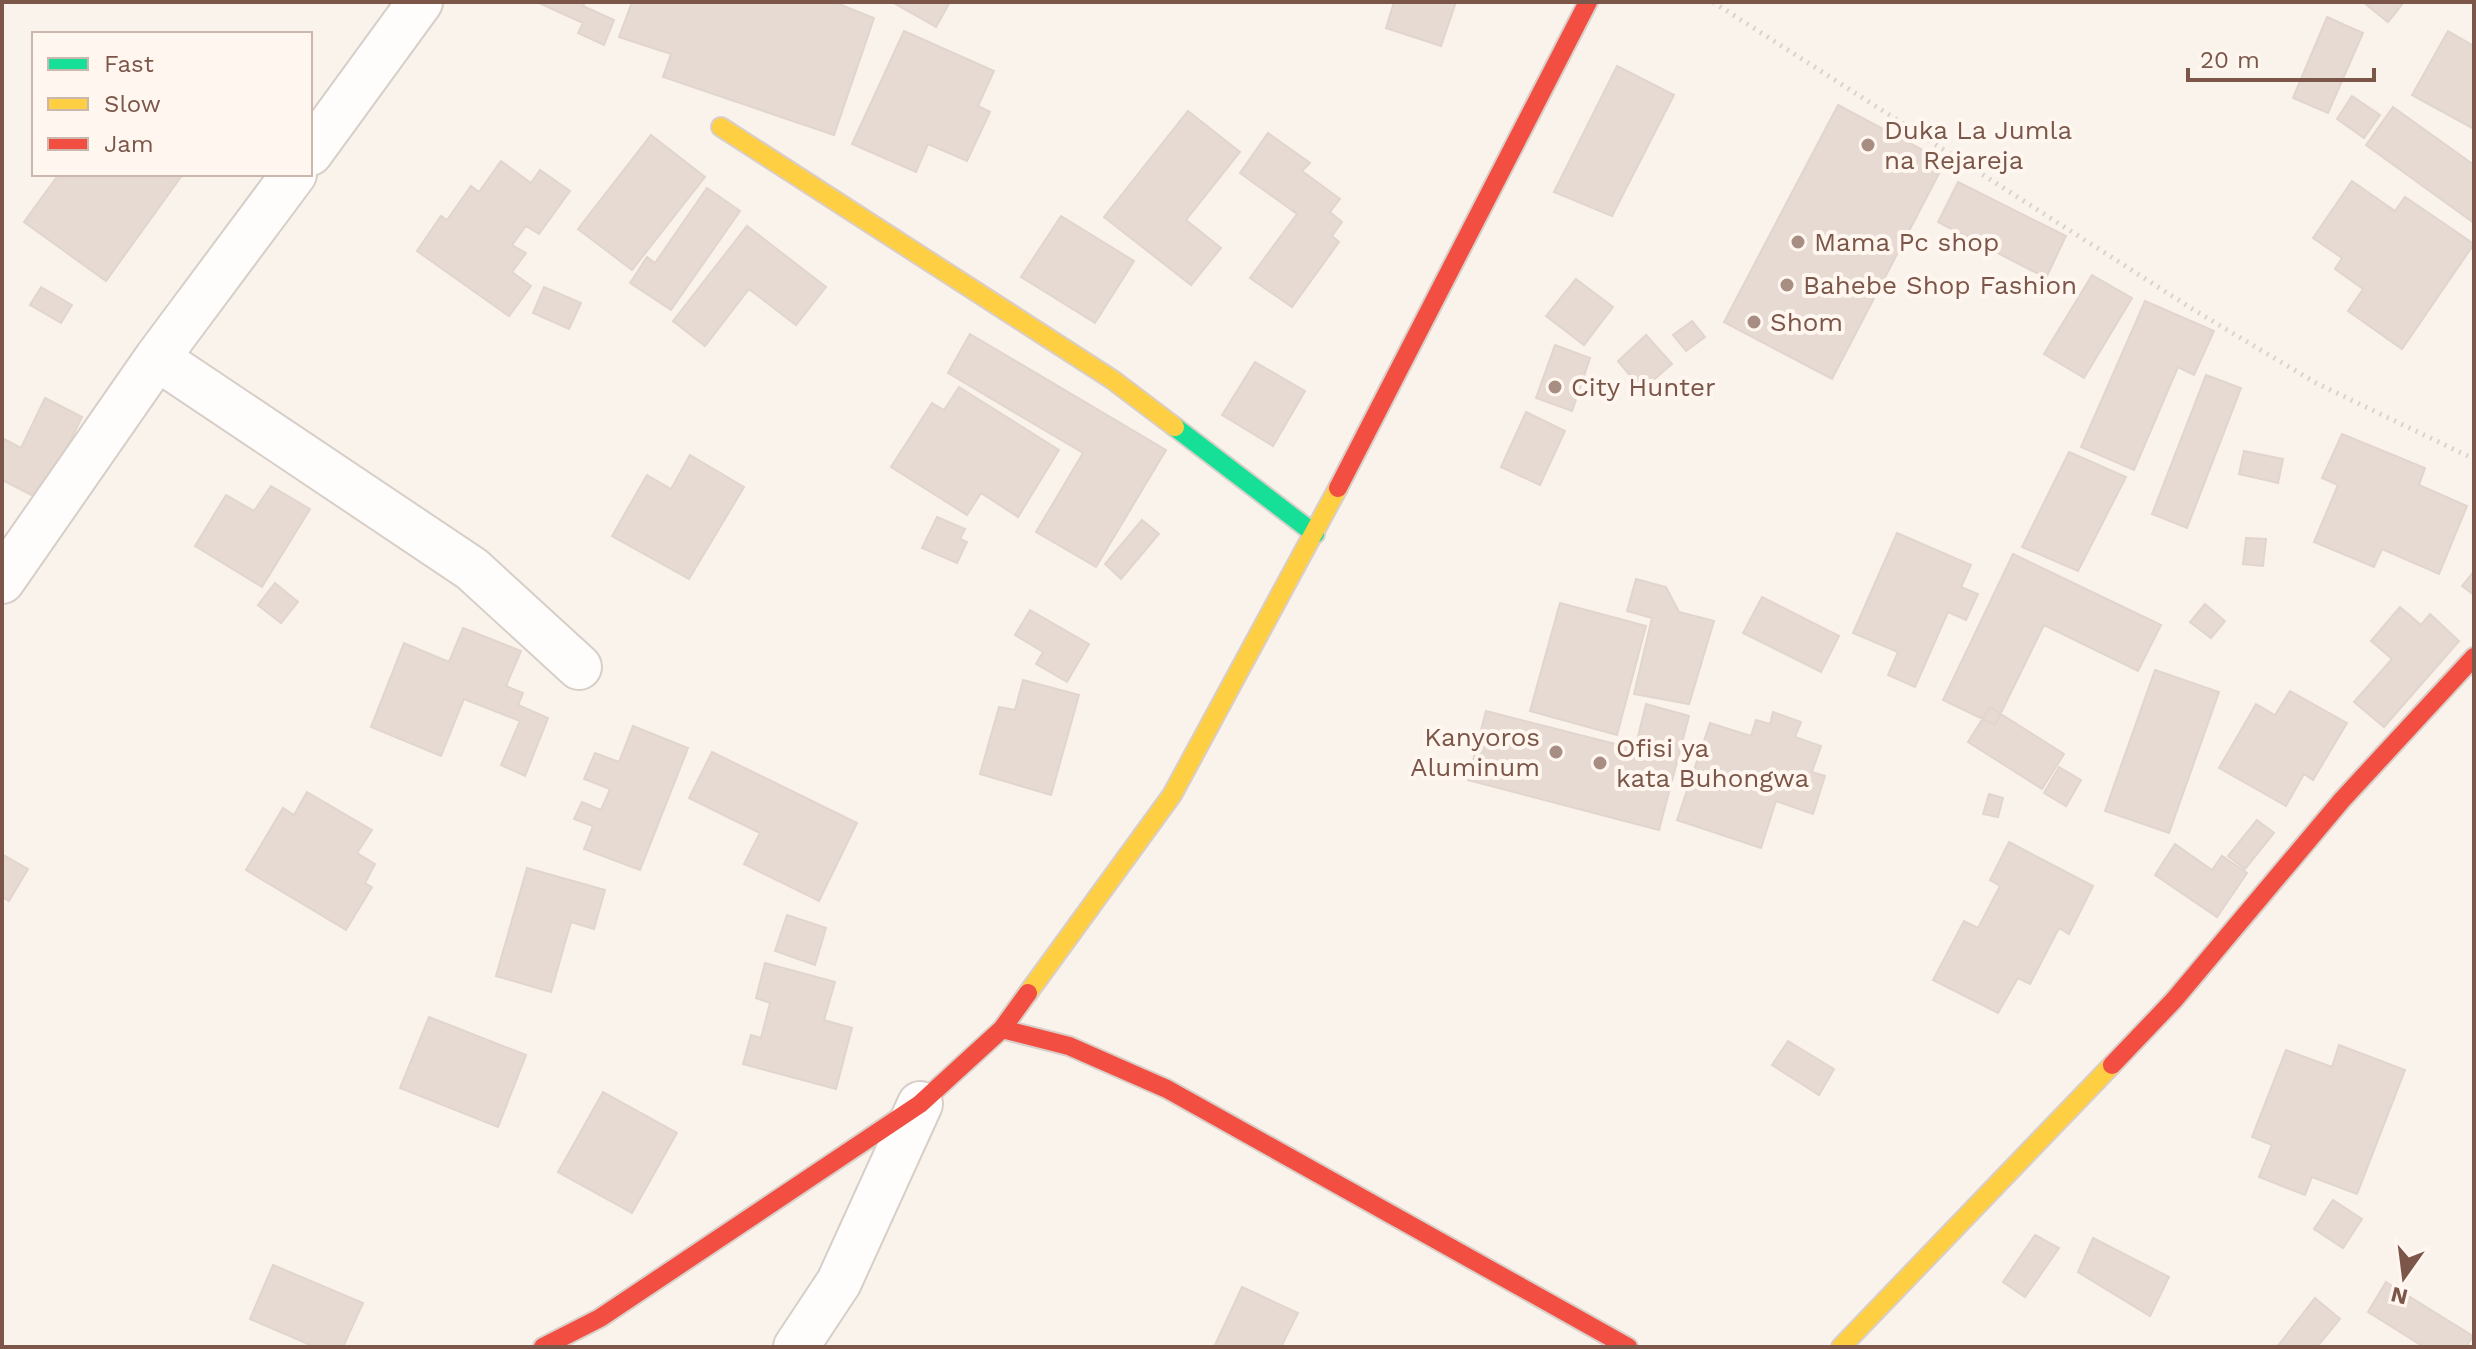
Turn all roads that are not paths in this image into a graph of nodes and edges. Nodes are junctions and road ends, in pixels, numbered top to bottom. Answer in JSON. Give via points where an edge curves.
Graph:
{"nodes":[{"id":1,"x":420,"y":2,"type":"edge"},
{"id":2,"x":1588,"y":2,"type":"edge"},
{"id":3,"x":721,"y":127,"type":"dead end"},
{"id":4,"x":312,"y":150,"type":"edge"},
{"id":5,"x":293,"y":176,"type":"edge"},
{"id":6,"x":157,"y":358,"type":"junction"},
{"id":7,"x":1315,"y":534,"type":"junction"},
{"id":8,"x":2,"y":581,"type":"edge"},
{"id":9,"x":2474,"y":657,"type":"edge"},
{"id":10,"x":579,"y":667,"type":"dead end"},
{"id":11,"x":1002,"y":1029,"type":"junction"},
{"id":12,"x":920,"y":1104,"type":"junction"},
{"id":13,"x":543,"y":1347,"type":"edge"},
{"id":14,"x":796,"y":1347,"type":"edge"},
{"id":15,"x":1628,"y":1347,"type":"edge"},
{"id":16,"x":1841,"y":1347,"type":"edge"}],
"edges":[{"from":1,"to":4,"type":"street"},
{"from":2,"to":7,"type":"street"},
{"from":3,"to":7,"type":"street","via":[[1113,380]]},
{"from":5,"to":6,"type":"street"},
{"from":6,"to":8,"type":"street"},
{"from":6,"to":10,"type":"street","via":[[472,569]]},
{"from":7,"to":11,"type":"street","via":[[1172,795]]},
{"from":9,"to":16,"type":"street","via":[[2342,800],[2174,1000]]},
{"from":11,"to":12,"type":"street"},
{"from":11,"to":15,"type":"street","via":[[1069,1046],[1167,1089]]},
{"from":12,"to":13,"type":"street","via":[[600,1318]]},
{"from":12,"to":14,"type":"street","via":[[839,1282]]}]}
